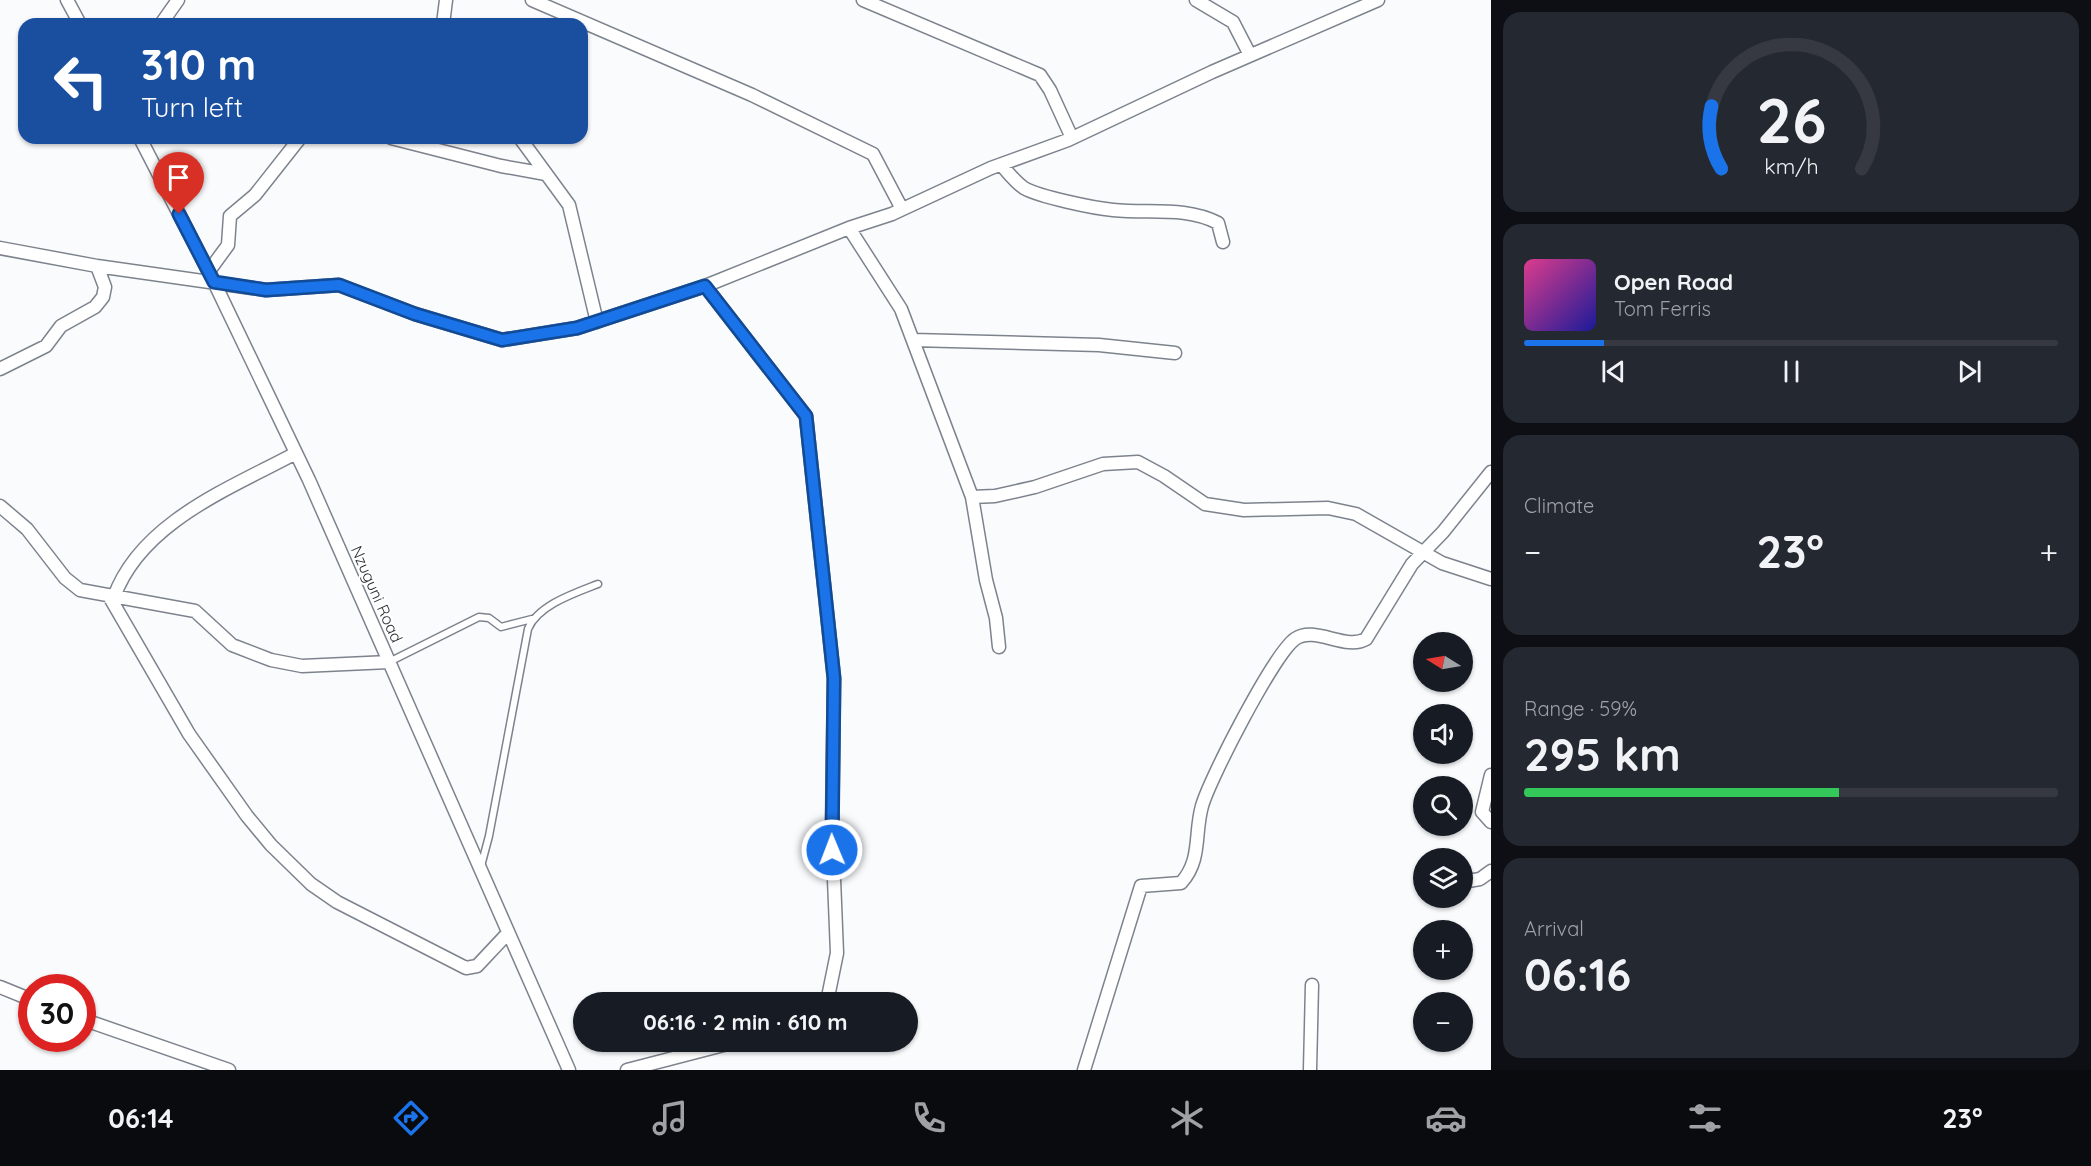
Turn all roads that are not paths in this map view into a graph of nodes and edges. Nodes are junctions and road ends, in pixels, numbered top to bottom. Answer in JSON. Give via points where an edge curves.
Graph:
{"nodes":[{"id":1,"x":67,"y":0,"type":"edge"},
{"id":2,"x":178,"y":0,"type":"edge"},
{"id":3,"x":446,"y":0,"type":"edge"},
{"id":4,"x":532,"y":0,"type":"edge"},
{"id":5,"x":863,"y":0,"type":"edge"},
{"id":6,"x":1197,"y":0,"type":"edge"},
{"id":7,"x":1378,"y":0,"type":"edge"},
{"id":8,"x":77,"y":18,"type":"edge"},
{"id":9,"x":165,"y":18,"type":"edge"},
{"id":10,"x":444,"y":18,"type":"edge"},
{"id":11,"x":574,"y":18,"type":"edge"},
{"id":12,"x":588,"y":24,"type":"edge"},
{"id":13,"x":1250,"y":55,"type":"junction"},
{"id":14,"x":1072,"y":138,"type":"junction"},
{"id":15,"x":143,"y":144,"type":"edge"},
{"id":16,"x":295,"y":144,"type":"edge"},
{"id":17,"x":415,"y":144,"type":"edge"},
{"id":18,"x":524,"y":144,"type":"edge"},
{"id":19,"x":1000,"y":165,"type":"junction"},
{"id":20,"x":546,"y":174,"type":"junction"},
{"id":21,"x":902,"y":209,"type":"junction"},
{"id":22,"x":849,"y":228,"type":"junction"},
{"id":23,"x":1223,"y":242,"type":"dead end"},
{"id":24,"x":0,"y":248,"type":"edge"},
{"id":25,"x":97,"y":266,"type":"junction"},
{"id":26,"x":212,"y":276,"type":"junction"},
{"id":27,"x":705,"y":286,"type":"junction"},
{"id":28,"x":597,"y":322,"type":"junction"},
{"id":29,"x":913,"y":340,"type":"junction"},
{"id":30,"x":1175,"y":353,"type":"dead end"},
{"id":31,"x":0,"y":369,"type":"edge"},
{"id":32,"x":296,"y":453,"type":"junction"},
{"id":33,"x":1491,"y":472,"type":"edge"},
{"id":34,"x":972,"y":497,"type":"junction"},
{"id":35,"x":0,"y":506,"type":"edge"},
{"id":36,"x":1421,"y":552,"type":"junction"},
{"id":37,"x":1491,"y":579,"type":"edge"},
{"id":38,"x":598,"y":584,"type":"dead end"},
{"id":39,"x":112,"y":597,"type":"junction"},
{"id":40,"x":532,"y":619,"type":"junction"},
{"id":41,"x":999,"y":647,"type":"dead end"},
{"id":42,"x":389,"y":662,"type":"junction"},
{"id":43,"x":1491,"y":775,"type":"edge"},
{"id":44,"x":1491,"y":822,"type":"edge"},
{"id":45,"x":480,"y":869,"type":"junction"},
{"id":46,"x":1491,"y":871,"type":"edge"},
{"id":47,"x":1473,"y":880,"type":"edge"},
{"id":48,"x":508,"y":933,"type":"junction"},
{"id":49,"x":1312,"y":985,"type":"dead end"},
{"id":50,"x":0,"y":987,"type":"edge"},
{"id":51,"x":829,"y":992,"type":"edge"},
{"id":52,"x":18,"y":994,"type":"edge"},
{"id":53,"x":96,"y":1024,"type":"edge"},
{"id":54,"x":697,"y":1052,"type":"edge"},
{"id":55,"x":229,"y":1070,"type":"edge"},
{"id":56,"x":569,"y":1070,"type":"edge"},
{"id":57,"x":627,"y":1070,"type":"edge"},
{"id":58,"x":1084,"y":1070,"type":"edge"},
{"id":59,"x":1310,"y":1070,"type":"edge"}],
"edges":[{"from":1,"to":8,"type":"street"},
{"from":2,"to":9,"type":"street"},
{"from":3,"to":10,"type":"street"},
{"from":4,"to":11,"type":"street"},
{"from":5,"to":14,"type":"street","via":[[1040,75]]},
{"from":6,"to":13,"type":"street","via":[[1233,22]]},
{"from":7,"to":13,"type":"street"},
{"from":12,"to":21,"type":"street","via":[[752,95],[873,154]]},
{"from":13,"to":14,"type":"street"},
{"from":14,"to":19,"type":"street"},
{"from":15,"to":26,"type":"street","name":"Nzuguni Road"},
{"from":16,"to":26,"type":"street","via":[[255,195],[230,216],[228,245]]},
{"from":17,"to":20,"type":"street"},
{"from":18,"to":20,"type":"street"},
{"from":19,"to":21,"type":"street"},
{"from":19,"to":23,"type":"street","via":[[1022,187],[1037,193],[1113,210],[1179,212],[1209,218],[1218,223]]},
{"from":20,"to":28,"type":"street","via":[[569,206]]},
{"from":21,"to":22,"type":"street"},
{"from":22,"to":27,"type":"street"},
{"from":22,"to":29,"type":"street","via":[[901,309]]},
{"from":24,"to":25,"type":"street"},
{"from":25,"to":26,"type":"street"},
{"from":25,"to":31,"type":"street","via":[[105,287],[95,308],[61,326],[46,346]]},
{"from":26,"to":28,"type":"street","via":[[266,290],[339,285],[415,314],[502,340]]},
{"from":26,"to":32,"type":"street","name":"Nzuguni Road"},
{"from":27,"to":28,"type":"street"},
{"from":27,"to":51,"type":"street","via":[[806,416],[834,678],[832,830],[837,953]]},
{"from":29,"to":30,"type":"street","via":[[1099,345]]},
{"from":29,"to":34,"type":"street"},
{"from":32,"to":39,"type":"street","via":[[219,494],[162,533],[135,558]]},
{"from":32,"to":42,"type":"street","name":"Nzuguni Road"},
{"from":33,"to":36,"type":"street","via":[[1443,532]]},
{"from":34,"to":36,"type":"street","via":[[1035,487],[1103,464],[1138,462],[1204,504],[1244,510],[1328,508],[1356,514]]},
{"from":34,"to":41,"type":"street"},
{"from":35,"to":39,"type":"street","via":[[27,529],[65,578],[80,590]]},
{"from":36,"to":37,"type":"street","via":[[1461,571]]},
{"from":36,"to":58,"type":"street","via":[[1366,639],[1354,642],[1305,635],[1296,638],[1280,656],[1232,741],[1202,806],[1192,870],[1181,883],[1141,886]]},
{"from":38,"to":40,"type":"lane"},
{"from":39,"to":42,"type":"street","via":[[195,611],[232,645],[271,660],[302,666]]},
{"from":39,"to":48,"type":"street","via":[[189,734],[247,816],[310,884],[349,909],[466,968],[477,966]]},
{"from":40,"to":42,"type":"lane","via":[[501,627],[489,618],[479,617]]},
{"from":40,"to":45,"type":"lane","via":[[524,642]]},
{"from":42,"to":45,"type":"street","name":"Nzuguni Road"},
{"from":43,"to":44,"type":"street","via":[[1482,812]]},
{"from":45,"to":48,"type":"street","name":"Nzuguni Road"},
{"from":46,"to":47,"type":"street"},
{"from":48,"to":56,"type":"street","name":"Nzuguni Road"},
{"from":49,"to":59,"type":"street"},
{"from":50,"to":52,"type":"street"},
{"from":53,"to":55,"type":"street"},
{"from":54,"to":57,"type":"street"}]}
